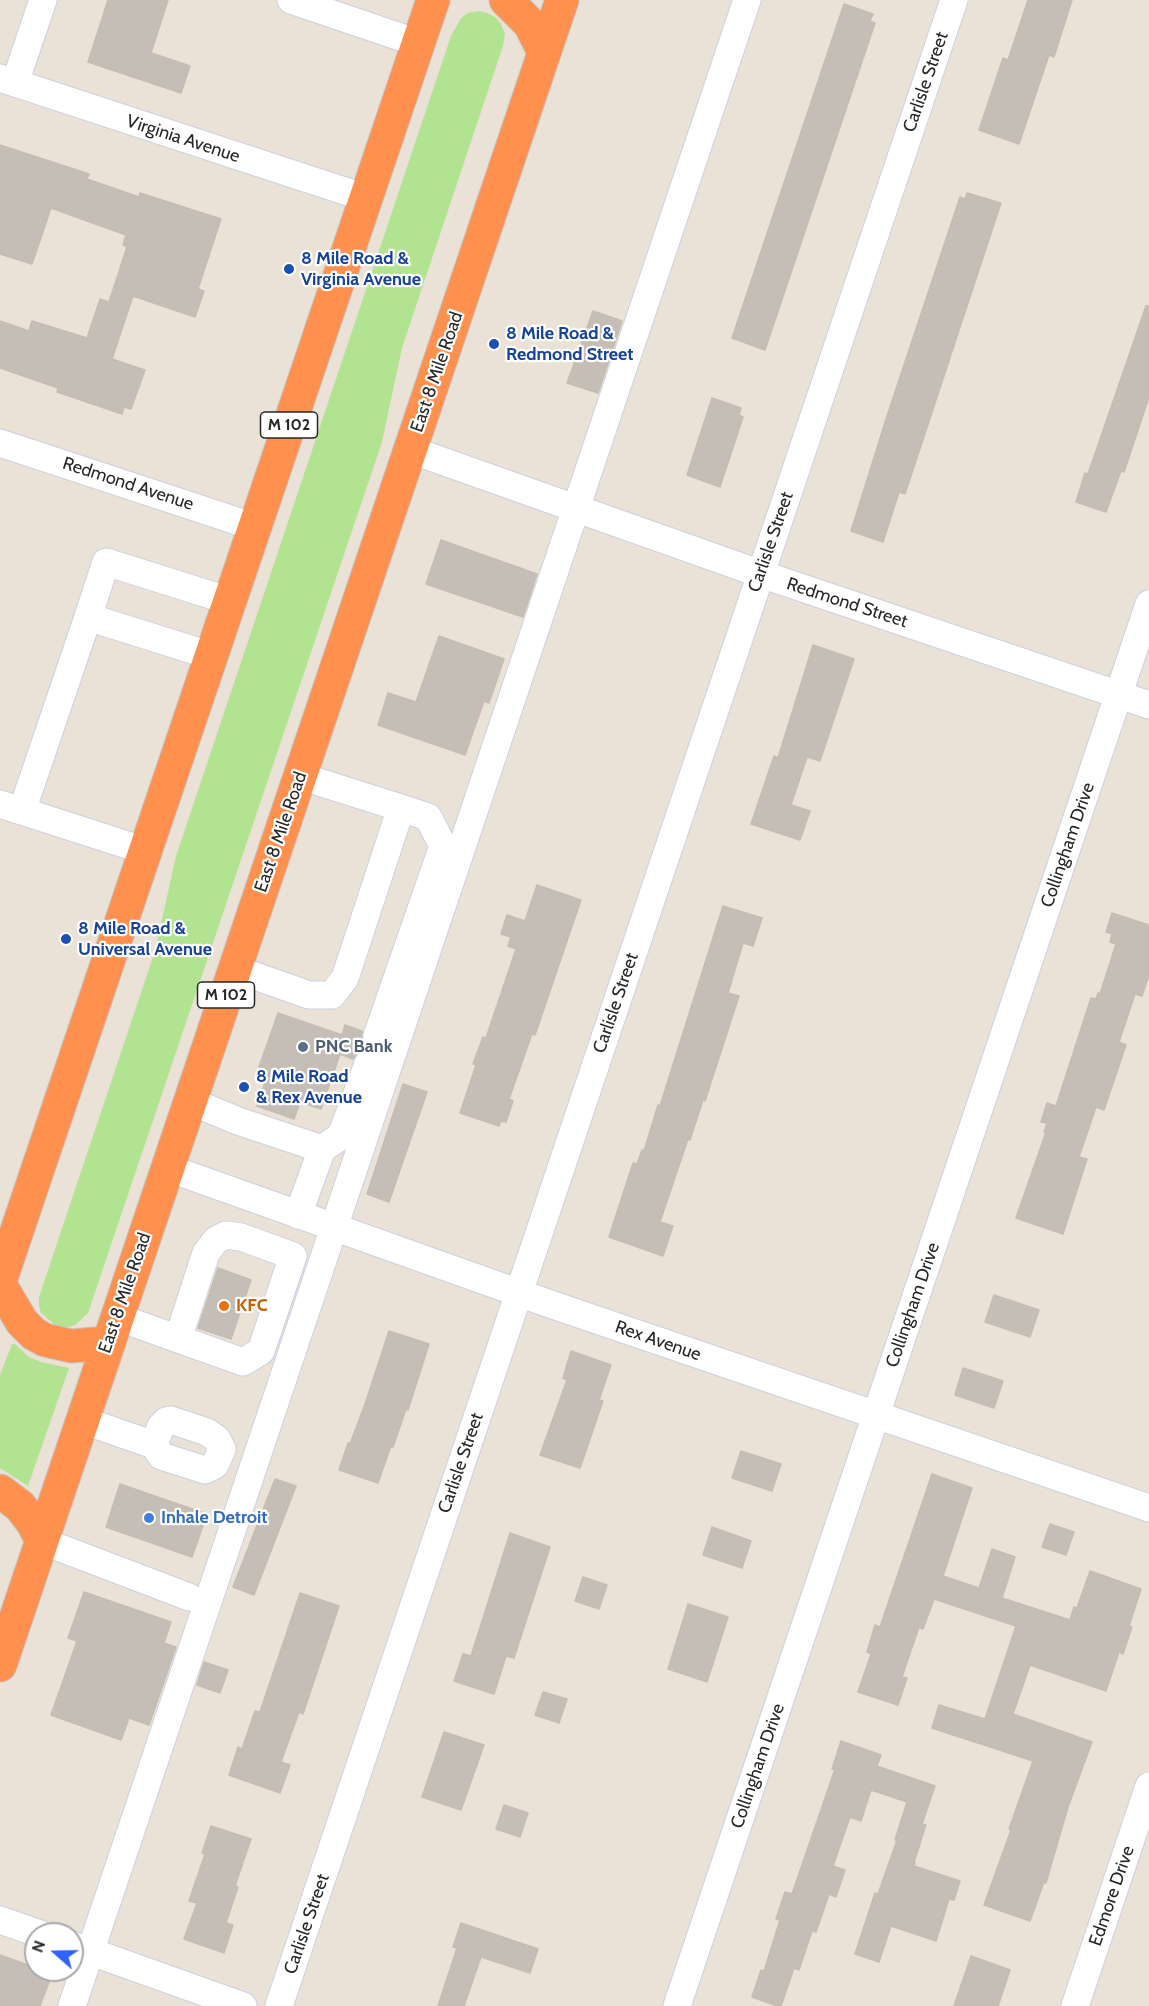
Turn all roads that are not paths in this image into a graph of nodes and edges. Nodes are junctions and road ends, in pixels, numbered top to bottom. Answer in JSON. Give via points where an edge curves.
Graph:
{"nodes":[{"id":1,"x":43,"y":0,"type":"edge"},
{"id":2,"x":291,"y":0,"type":"edge"},
{"id":3,"x":433,"y":0,"type":"edge"},
{"id":4,"x":506,"y":0,"type":"edge"},
{"id":5,"x":562,"y":0,"type":"edge"},
{"id":6,"x":747,"y":0,"type":"edge"},
{"id":7,"x":954,"y":0,"type":"edge"},
{"id":8,"x":418,"y":43,"type":"junction"},
{"id":9,"x":544,"y":52,"type":"junction"},
{"id":10,"x":8,"y":81,"type":"edge"},
{"id":11,"x":366,"y":198,"type":"junction"},
{"id":12,"x":0,"y":443,"type":"edge"},
{"id":13,"x":411,"y":450,"type":"junction"},
{"id":14,"x":575,"y":508,"type":"junction"},
{"id":15,"x":255,"y":527,"type":"junction"},
{"id":16,"x":760,"y":574,"type":"junction"},
{"id":17,"x":230,"y":601,"type":"junction"},
{"id":18,"x":1149,"y":604,"type":"edge"},
{"id":19,"x":88,"y":617,"type":"junction"},
{"id":20,"x":212,"y":656,"type":"junction"},
{"id":21,"x":1119,"y":694,"type":"junction"},
{"id":22,"x":1149,"y":705,"type":"edge"},
{"id":23,"x":300,"y":776,"type":"junction"},
{"id":24,"x":11,"y":808,"type":"edge"},
{"id":25,"x":401,"y":808,"type":"junction"},
{"id":26,"x":146,"y":851,"type":"junction"},
{"id":27,"x":235,"y":969,"type":"junction"},
{"id":28,"x":392,"y":992,"type":"junction"},
{"id":29,"x":377,"y":1036,"type":"dead end"},
{"id":30,"x":368,"y":1064,"type":"dead end"},
{"id":31,"x":190,"y":1101,"type":"junction"},
{"id":32,"x":332,"y":1143,"type":"junction"},
{"id":33,"x":168,"y":1168,"type":"junction"},
{"id":34,"x":298,"y":1215,"type":"junction"},
{"id":35,"x":334,"y":1228,"type":"junction"},
{"id":36,"x":0,"y":1283,"type":"edge"},
{"id":37,"x":518,"y":1292,"type":"junction"},
{"id":38,"x":112,"y":1330,"type":"junction"},
{"id":39,"x":178,"y":1339,"type":"junction"},
{"id":40,"x":876,"y":1415,"type":"junction"},
{"id":41,"x":82,"y":1420,"type":"junction"},
{"id":42,"x":154,"y":1445,"type":"dead end"},
{"id":43,"x":0,"y":1491,"type":"edge"},
{"id":44,"x":1149,"y":1508,"type":"edge"},
{"id":45,"x":42,"y":1541,"type":"junction"},
{"id":46,"x":189,"y":1597,"type":"dead end"},
{"id":47,"x":0,"y":1665,"type":"edge"},
{"id":48,"x":1149,"y":1786,"type":"edge"},
{"id":49,"x":0,"y":1920,"type":"edge"},
{"id":50,"x":24,"y":1928,"type":"edge"},
{"id":51,"x":84,"y":1940,"type":"edge"},
{"id":52,"x":84,"y":1950,"type":"edge"},
{"id":53,"x":76,"y":1982,"type":"edge"},
{"id":54,"x":72,"y":2006,"type":"edge"},
{"id":55,"x":243,"y":2006,"type":"edge"},
{"id":56,"x":279,"y":2006,"type":"edge"},
{"id":57,"x":677,"y":2006,"type":"edge"},
{"id":58,"x":1075,"y":2006,"type":"edge"}],
"edges":[{"from":1,"to":10,"type":"street"},
{"from":2,"to":8,"type":"street"},
{"from":3,"to":8,"type":"highway","number":"M 102"},
{"from":4,"to":9,"type":"highway","via":[[530,24]]},
{"from":5,"to":9,"type":"highway","name":"East 8 Mile Road","number":"M 102"},
{"from":6,"to":14,"type":"street"},
{"from":7,"to":16,"type":"street","name":"Carlisle Street"},
{"from":8,"to":11,"type":"highway","number":"M 102"},
{"from":9,"to":13,"type":"highway","name":"East 8 Mile Road","number":"M 102"},
{"from":10,"to":11,"type":"street","name":"Virginia Avenue"},
{"from":11,"to":15,"type":"highway","number":"M 102"},
{"from":12,"to":15,"type":"street","name":"Redmond Avenue"},
{"from":13,"to":14,"type":"street","name":"Redmond Street"},
{"from":13,"to":23,"type":"highway","name":"East 8 Mile Road","number":"M 102"},
{"from":14,"to":16,"type":"street","name":"Redmond Street"},
{"from":14,"to":35,"type":"street"},
{"from":15,"to":17,"type":"highway","number":"M 102"},
{"from":16,"to":21,"type":"street","name":"Redmond Street"},
{"from":16,"to":37,"type":"street","name":"Carlisle Street"},
{"from":17,"to":19,"type":"street","via":[[106,562]]},
{"from":17,"to":20,"type":"highway","number":"M 102"},
{"from":18,"to":21,"type":"street","name":"Collingham Drive"},
{"from":19,"to":20,"type":"street"},
{"from":19,"to":24,"type":"street"},
{"from":20,"to":26,"type":"highway","number":"M 102"},
{"from":21,"to":22,"type":"street","name":"Redmond Street"},
{"from":21,"to":40,"type":"street","name":"Collingham Drive"},
{"from":23,"to":25,"type":"street"},
{"from":23,"to":27,"type":"highway","name":"East 8 Mile Road","number":"M 102"},
{"from":24,"to":26,"type":"street"},
{"from":25,"to":27,"type":"street","via":[[345,978],[332,995],[309,995]]},
{"from":25,"to":28,"type":"street","via":[[428,818],[443,846]]},
{"from":26,"to":36,"type":"highway","number":"M 102"},
{"from":27,"to":31,"type":"highway","name":"East 8 Mile Road","number":"M 102"},
{"from":28,"to":29,"type":"street"},
{"from":28,"to":32,"type":"street","via":[[393,1022],[357,1123]]},
{"from":30,"to":32,"type":"street"},
{"from":31,"to":32,"type":"street","via":[[238,1121]]},
{"from":31,"to":33,"type":"highway","name":"East 8 Mile Road","number":"M 102"},
{"from":32,"to":34,"type":"street"},
{"from":33,"to":34,"type":"street","name":"Rex Avenue"},
{"from":33,"to":38,"type":"highway","name":"East 8 Mile Road","number":"M 102"},
{"from":34,"to":35,"type":"street","name":"Rex Avenue"},
{"from":35,"to":37,"type":"street","name":"Rex Avenue"},
{"from":35,"to":51,"type":"street"},
{"from":36,"to":38,"type":"highway","via":[[22,1322],[45,1340],[71,1347]]},
{"from":37,"to":40,"type":"street","name":"Rex Avenue"},
{"from":37,"to":56,"type":"street","name":"Carlisle Street"},
{"from":38,"to":39,"type":"street"},
{"from":38,"to":41,"type":"highway","name":"East 8 Mile Road","number":"M 102"},
{"from":39,"to":39,"type":"street","via":[[243,1362],[261,1350],[293,1256],[241,1237],[226,1235],[216,1240],[206,1253]]},
{"from":40,"to":44,"type":"street","name":"Rex Avenue"},
{"from":40,"to":57,"type":"street","name":"Collingham Drive"},
{"from":41,"to":42,"type":"street"},
{"from":41,"to":45,"type":"highway","name":"East 8 Mile Road","number":"M 102"},
{"from":43,"to":45,"type":"highway","via":[[20,1506]]},
{"from":45,"to":46,"type":"street"},
{"from":45,"to":47,"type":"highway","name":"East 8 Mile Road","number":"M 102"},
{"from":48,"to":58,"type":"street","name":"Edmore Drive"},
{"from":49,"to":50,"type":"street"},
{"from":52,"to":55,"type":"street"},
{"from":53,"to":54,"type":"street"}]}
